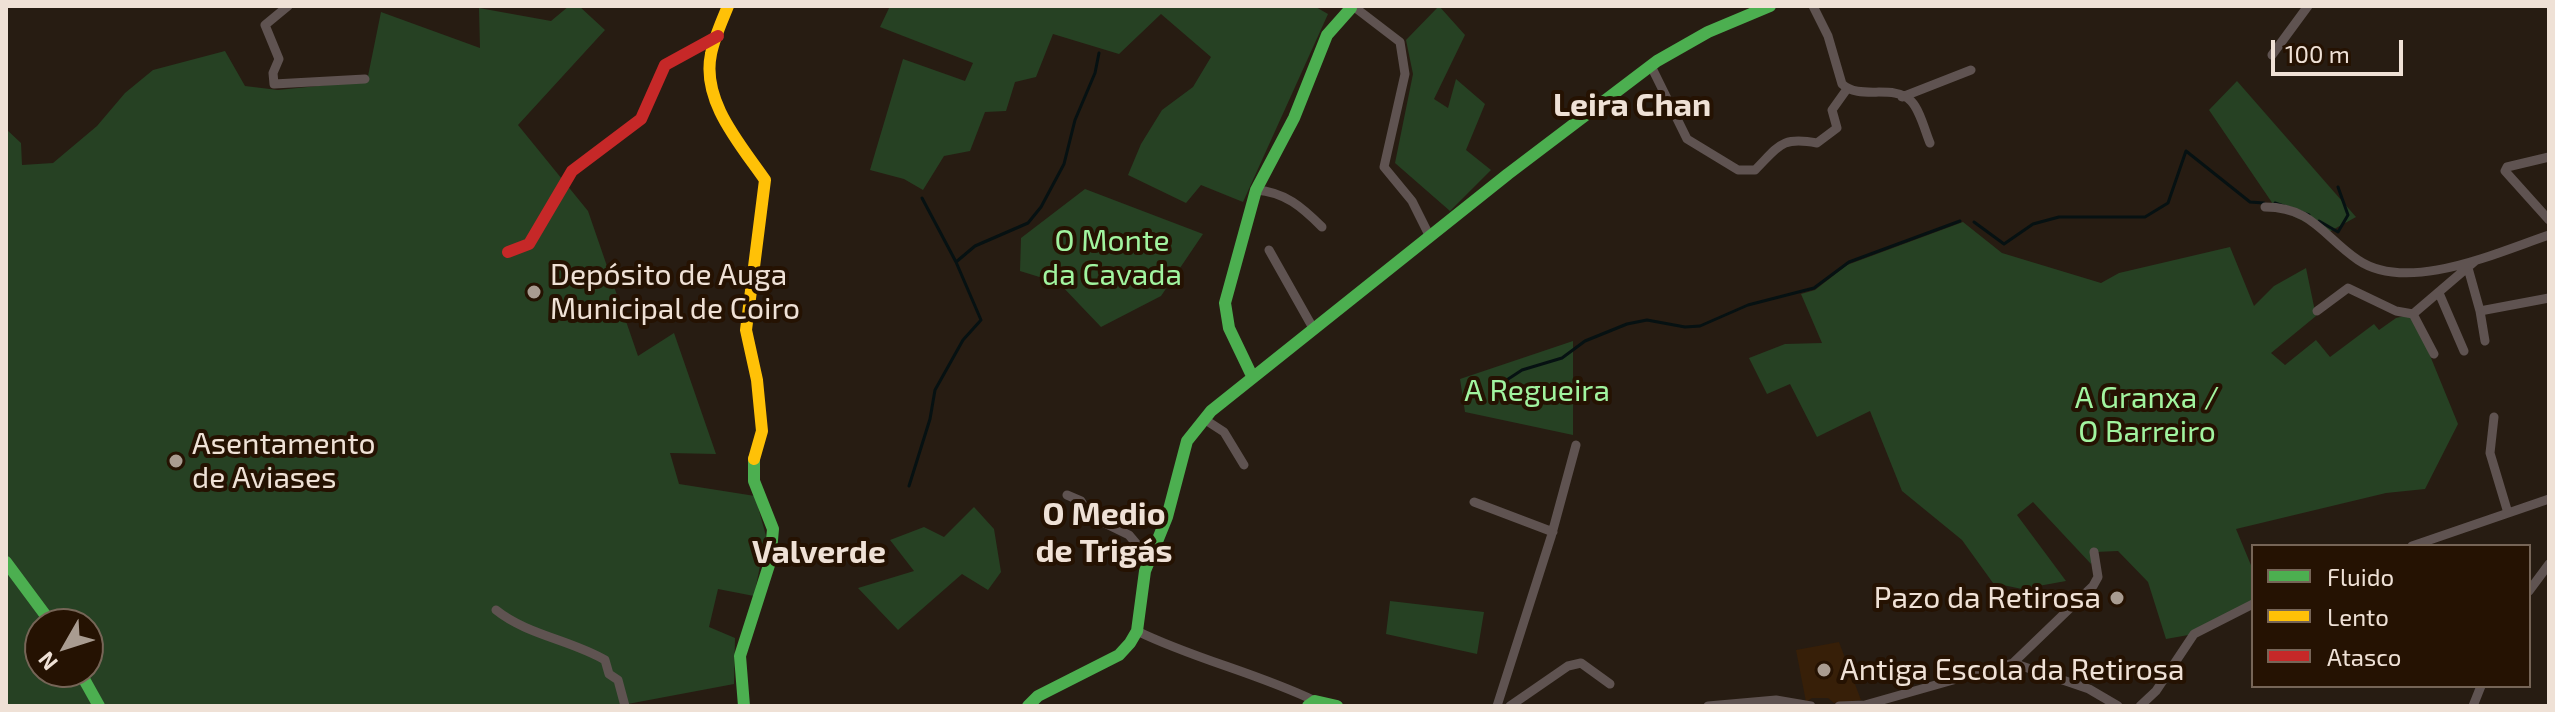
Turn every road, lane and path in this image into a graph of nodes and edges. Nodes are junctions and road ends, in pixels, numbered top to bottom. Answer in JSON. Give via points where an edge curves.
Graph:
{"nodes":[{"id":1,"x":288,"y":6,"type":"edge"},
{"id":2,"x":728,"y":6,"type":"edge"},
{"id":3,"x":1770,"y":6,"type":"edge"},
{"id":4,"x":1813,"y":6,"type":"edge"},
{"id":5,"x":2308,"y":6,"type":"edge"},
{"id":6,"x":1352,"y":7,"type":"edge"},
{"id":7,"x":718,"y":36,"type":"junction"},
{"id":8,"x":2272,"y":55,"type":"dead end"},
{"id":9,"x":1651,"y":66,"type":"junction"},
{"id":10,"x":1971,"y":70,"type":"dead end"},
{"id":11,"x":365,"y":79,"type":"dead end"},
{"id":12,"x":1847,"y":89,"type":"junction"},
{"id":13,"x":1902,"y":97,"type":"junction"},
{"id":14,"x":1930,"y":143,"type":"dead end"},
{"id":15,"x":2549,"y":157,"type":"edge"},
{"id":16,"x":1256,"y":190,"type":"junction"},
{"id":17,"x":2265,"y":207,"type":"dead end"},
{"id":18,"x":2549,"y":220,"type":"edge"},
{"id":19,"x":1322,"y":227,"type":"dead end"},
{"id":20,"x":2549,"y":235,"type":"edge"},
{"id":21,"x":1430,"y":237,"type":"junction"},
{"id":22,"x":1269,"y":250,"type":"dead end"},
{"id":23,"x":508,"y":252,"type":"dead end"},
{"id":24,"x":2478,"y":259,"type":"junction"},
{"id":25,"x":2468,"y":268,"type":"junction"},
{"id":26,"x":2439,"y":293,"type":"junction"},
{"id":27,"x":2549,"y":298,"type":"edge"},
{"id":28,"x":2317,"y":311,"type":"dead end"},
{"id":29,"x":2480,"y":311,"type":"junction"},
{"id":30,"x":2413,"y":314,"type":"junction"},
{"id":31,"x":1313,"y":328,"type":"junction"},
{"id":32,"x":2485,"y":341,"type":"dead end"},
{"id":33,"x":2464,"y":351,"type":"dead end"},
{"id":34,"x":2434,"y":354,"type":"dead end"},
{"id":35,"x":1252,"y":376,"type":"junction"},
{"id":36,"x":2494,"y":417,"type":"dead end"},
{"id":37,"x":1204,"y":419,"type":"junction"},
{"id":38,"x":1576,"y":445,"type":"dead end"},
{"id":39,"x":1244,"y":465,"type":"dead end"},
{"id":40,"x":1067,"y":495,"type":"dead end"},
{"id":41,"x":2549,"y":499,"type":"edge"},
{"id":42,"x":1474,"y":502,"type":"dead end"},
{"id":43,"x":2508,"y":513,"type":"junction"},
{"id":44,"x":1553,"y":532,"type":"junction"},
{"id":45,"x":2418,"y":544,"type":"edge"},
{"id":46,"x":2094,"y":552,"type":"dead end"},
{"id":47,"x":1150,"y":560,"type":"junction"},
{"id":48,"x":6,"y":562,"type":"edge"},
{"id":49,"x":2549,"y":564,"type":"edge"},
{"id":50,"x":2531,"y":588,"type":"edge"},
{"id":51,"x":2251,"y":605,"type":"edge"},
{"id":52,"x":40,"y":608,"type":"edge"},
{"id":53,"x":496,"y":610,"type":"dead end"},
{"id":54,"x":1137,"y":631,"type":"junction"},
{"id":55,"x":2013,"y":663,"type":"junction"},
{"id":56,"x":1610,"y":684,"type":"dead end"},
{"id":57,"x":89,"y":688,"type":"edge"},
{"id":58,"x":1311,"y":703,"type":"edge"},
{"id":59,"x":99,"y":706,"type":"edge"},
{"id":60,"x":625,"y":706,"type":"edge"},
{"id":61,"x":744,"y":706,"type":"edge"},
{"id":62,"x":1028,"y":706,"type":"edge"},
{"id":63,"x":1337,"y":706,"type":"edge"},
{"id":64,"x":1497,"y":706,"type":"edge"},
{"id":65,"x":1510,"y":706,"type":"edge"},
{"id":66,"x":1708,"y":706,"type":"edge"},
{"id":67,"x":1811,"y":706,"type":"edge"},
{"id":68,"x":1839,"y":706,"type":"edge"},
{"id":69,"x":2118,"y":706,"type":"edge"},
{"id":70,"x":2140,"y":706,"type":"edge"}],
"edges":[{"from":1,"to":11,"type":"street","via":[[265,25],[279,59],[274,84]]},
{"from":2,"to":7,"type":"main road"},
{"from":3,"to":9,"type":"main road","via":[[1708,32]]},
{"from":4,"to":12,"type":"street"},
{"from":5,"to":8,"type":"street"},
{"from":6,"to":16,"type":"main road","via":[[1327,35],[1294,118]]},
{"from":6,"to":21,"type":"street","via":[[1400,42],[1405,74],[1384,167],[1412,201]]},
{"from":7,"to":23,"type":"main road","via":[[665,65],[641,119],[572,171],[529,244]]},
{"from":7,"to":61,"type":"main road","via":[[710,56],[721,115],[765,180],[746,330],[762,431],[754,481],[773,529],[770,562],[740,656]]},
{"from":9,"to":12,"type":"street","via":[[1687,139],[1738,170],[1755,170],[1792,138],[1817,143],[1837,128],[1832,110]]},
{"from":9,"to":21,"type":"main road"},
{"from":10,"to":13,"type":"street"},
{"from":12,"to":13,"type":"street"},
{"from":13,"to":14,"type":"street","via":[[1912,101]]},
{"from":15,"to":18,"type":"street","via":[[2505,171]]},
{"from":16,"to":19,"type":"street","via":[[1290,198]]},
{"from":16,"to":35,"type":"main road","via":[[1225,303],[1229,328]]},
{"from":17,"to":24,"type":"street","via":[[2302,213],[2357,259],[2382,271],[2413,274]]},
{"from":20,"to":24,"type":"street"},
{"from":21,"to":31,"type":"main road"},
{"from":22,"to":31,"type":"street"},
{"from":24,"to":25,"type":"street"},
{"from":25,"to":26,"type":"street"},
{"from":25,"to":29,"type":"street"},
{"from":26,"to":30,"type":"street"},
{"from":26,"to":33,"type":"street"},
{"from":27,"to":29,"type":"street"},
{"from":28,"to":30,"type":"street","via":[[2348,288]]},
{"from":29,"to":32,"type":"street"},
{"from":30,"to":34,"type":"street"},
{"from":31,"to":35,"type":"main road"},
{"from":35,"to":37,"type":"main road"},
{"from":36,"to":43,"type":"street","via":[[2490,453]]},
{"from":37,"to":39,"type":"street","via":[[1224,432]]},
{"from":37,"to":47,"type":"main road","via":[[1187,441]]},
{"from":38,"to":44,"type":"street"},
{"from":40,"to":47,"type":"street","via":[[1081,501],[1090,516],[1129,535]]},
{"from":41,"to":43,"type":"street"},
{"from":42,"to":44,"type":"street"},
{"from":43,"to":45,"type":"street"},
{"from":44,"to":64,"type":"street"},
{"from":46,"to":55,"type":"street","via":[[2098,577],[2093,586]]},
{"from":47,"to":54,"type":"main road"},
{"from":48,"to":52,"type":"main road"},
{"from":49,"to":50,"type":"street"},
{"from":51,"to":70,"type":"street","via":[[2194,634]]},
{"from":53,"to":60,"type":"street","via":[[510,622],[605,660]]},
{"from":54,"to":58,"type":"street","via":[[1277,682]]},
{"from":54,"to":62,"type":"main road","via":[[1119,655]]},
{"from":55,"to":68,"type":"street","via":[[1865,705]]},
{"from":55,"to":69,"type":"street","via":[[2089,689]]},
{"from":56,"to":65,"type":"street","via":[[1581,663],[1568,666]]},
{"from":57,"to":59,"type":"main road"},
{"from":58,"to":63,"type":"main road"},
{"from":66,"to":67,"type":"street","via":[[1776,700]]}]}
